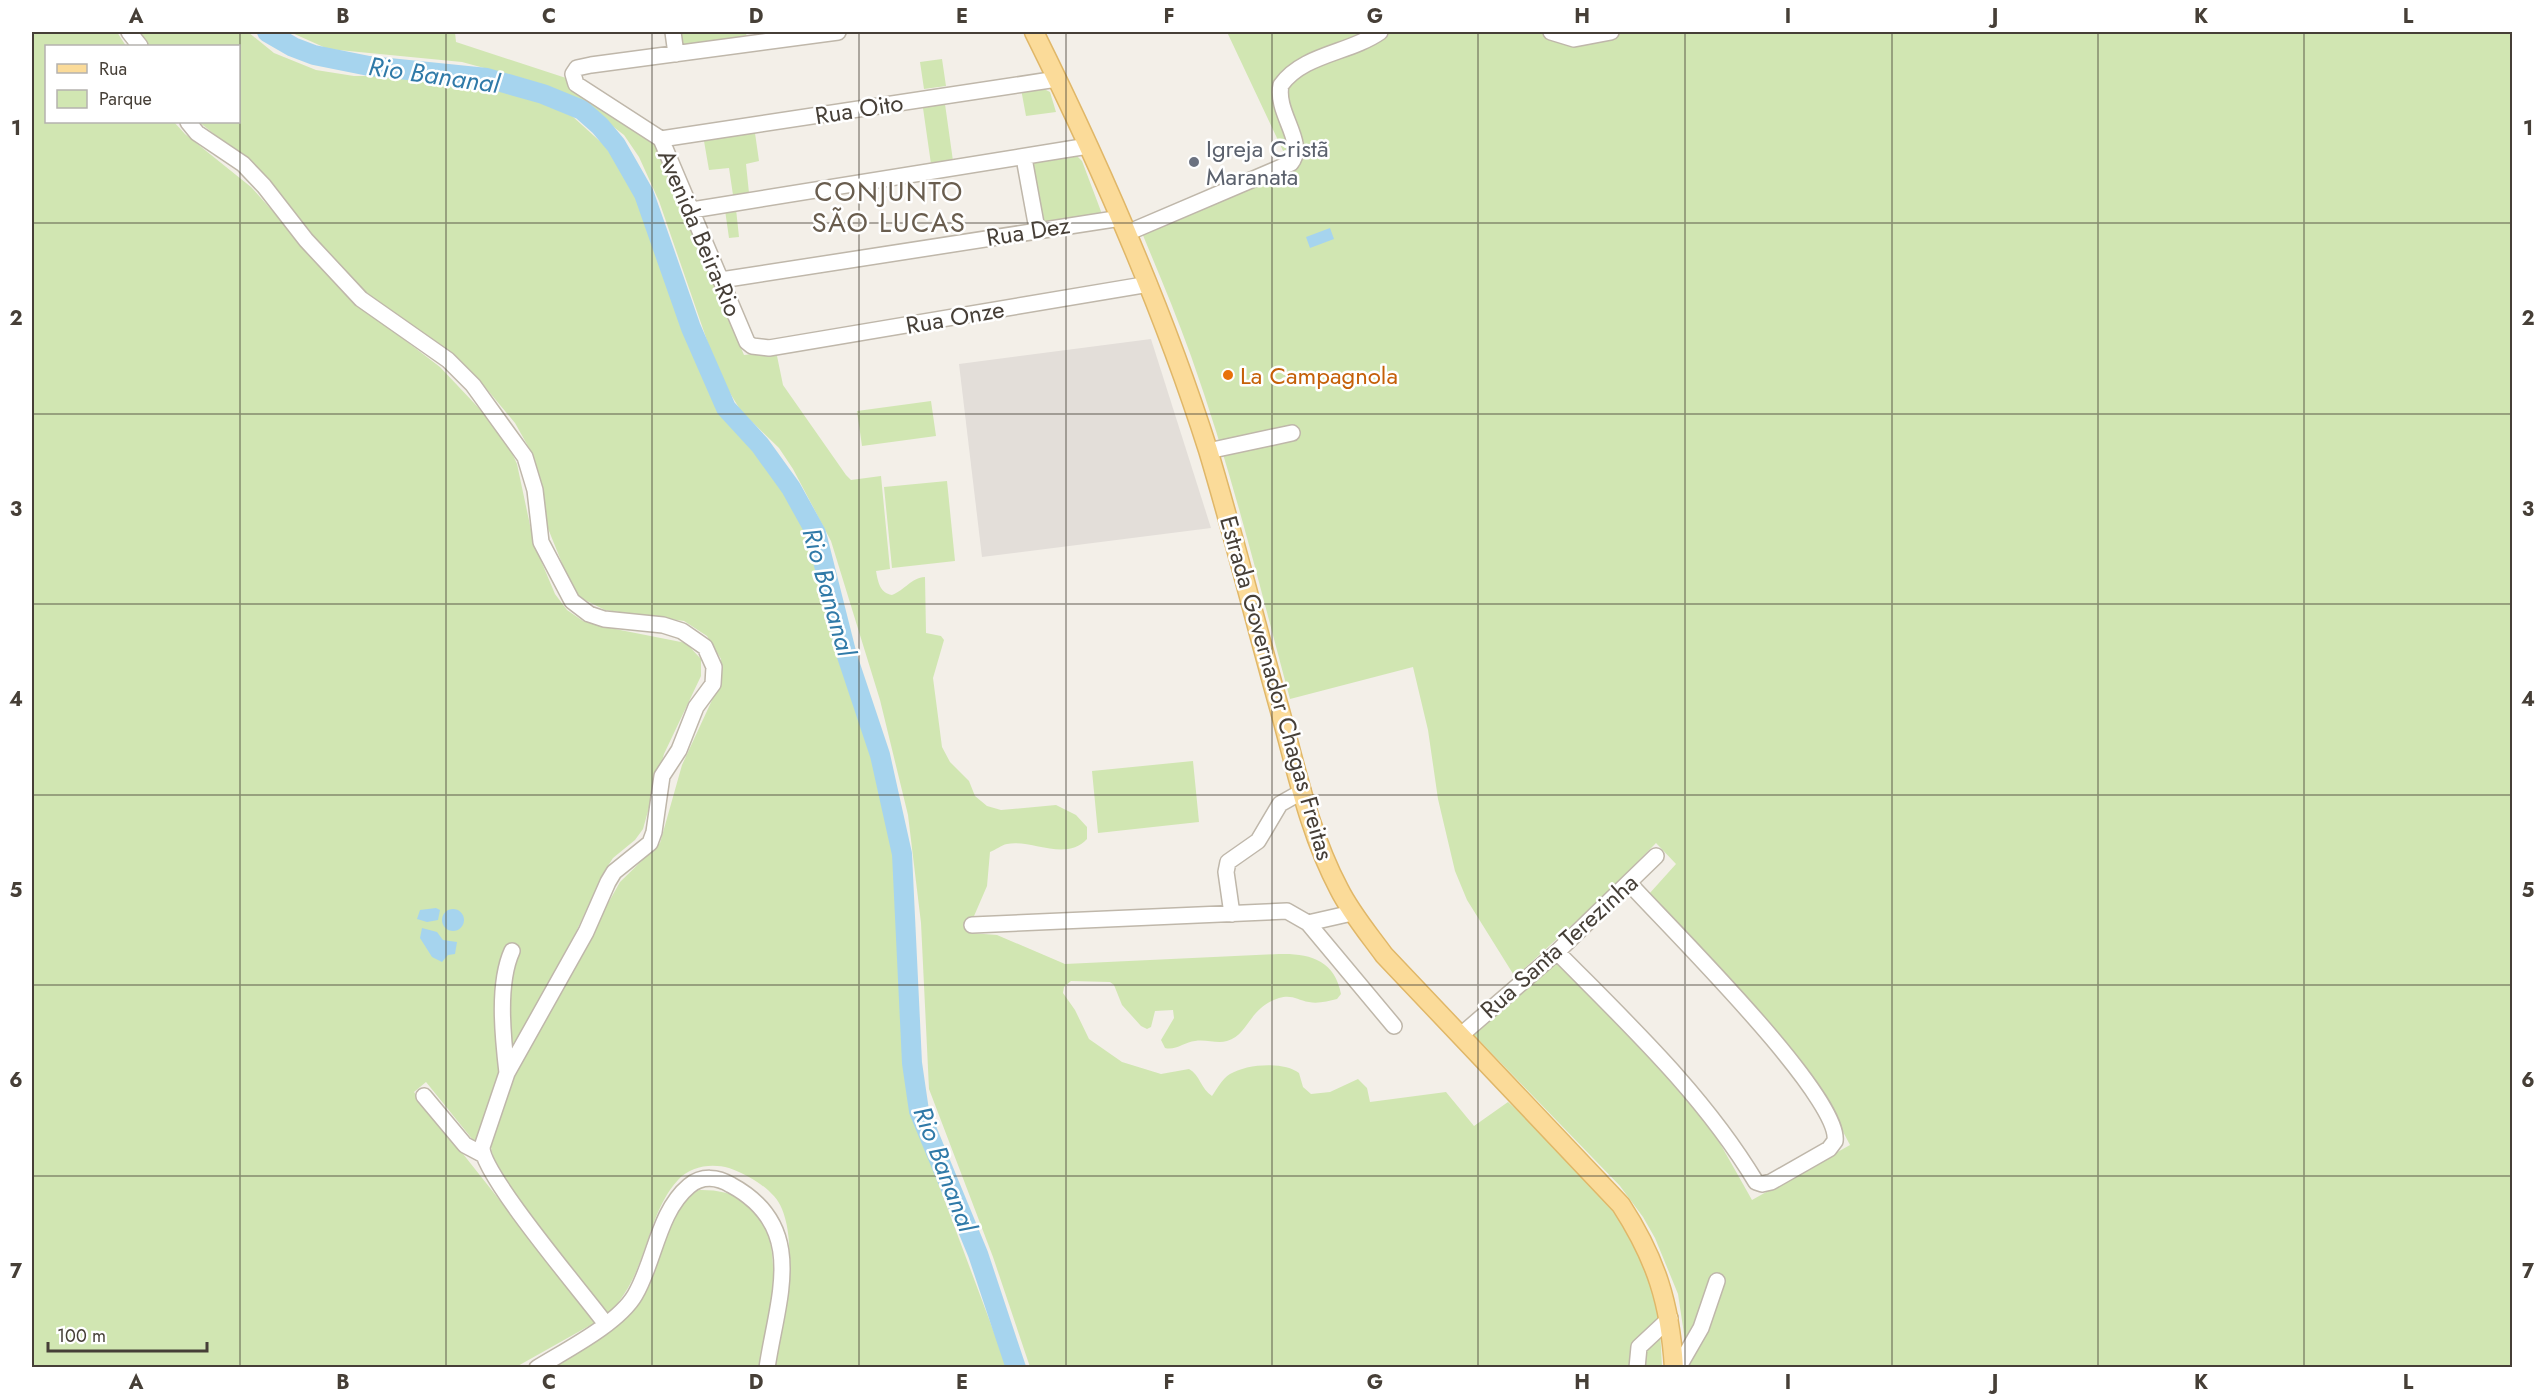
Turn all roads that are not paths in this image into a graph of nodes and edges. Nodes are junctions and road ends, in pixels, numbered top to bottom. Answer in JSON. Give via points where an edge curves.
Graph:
{"nodes":[{"id":1,"x":129,"y":32,"type":"edge"},
{"id":2,"x":673,"y":32,"type":"edge"},
{"id":3,"x":838,"y":32,"type":"edge"},
{"id":4,"x":1034,"y":32,"type":"edge"},
{"id":5,"x":1380,"y":32,"type":"edge"},
{"id":6,"x":1551,"y":32,"type":"edge"},
{"id":7,"x":1611,"y":32,"type":"edge"},
{"id":8,"x":750,"y":38,"type":"edge"},
{"id":9,"x":139,"y":45,"type":"edge"},
{"id":10,"x":676,"y":54,"type":"junction"},
{"id":11,"x":1058,"y":80,"type":"junction"},
{"id":12,"x":189,"y":123,"type":"edge"},
{"id":13,"x":661,"y":139,"type":"junction"},
{"id":14,"x":1088,"y":146,"type":"junction"},
{"id":15,"x":1024,"y":158,"type":"junction"},
{"id":16,"x":692,"y":210,"type":"junction"},
{"id":17,"x":1124,"y":225,"type":"junction"},
{"id":18,"x":1037,"y":229,"type":"junction"},
{"id":19,"x":721,"y":280,"type":"junction"},
{"id":20,"x":1149,"y":284,"type":"junction"},
{"id":21,"x":761,"y":348,"type":"joint"},
{"id":22,"x":1292,"y":433,"type":"dead end"},
{"id":23,"x":1208,"y":451,"type":"junction"},
{"id":24,"x":1302,"y":791,"type":"junction"},
{"id":25,"x":1656,"y":856,"type":"dead end"},
{"id":26,"x":1629,"y":884,"type":"junction"},
{"id":27,"x":1352,"y":913,"type":"junction"},
{"id":28,"x":1232,"y":914,"type":"junction"},
{"id":29,"x":1308,"y":923,"type":"junction"},
{"id":30,"x":972,"y":925,"type":"dead end"},
{"id":31,"x":512,"y":951,"type":"dead end"},
{"id":32,"x":1557,"y":952,"type":"junction"},
{"id":33,"x":1394,"y":1026,"type":"dead end"},
{"id":34,"x":1461,"y":1035,"type":"junction"},
{"id":35,"x":507,"y":1073,"type":"junction"},
{"id":36,"x":424,"y":1096,"type":"dead end"},
{"id":37,"x":482,"y":1154,"type":"junction"},
{"id":38,"x":1717,"y":1281,"type":"dead end"},
{"id":39,"x":1670,"y":1318,"type":"junction"},
{"id":40,"x":605,"y":1323,"type":"junction"},
{"id":41,"x":537,"y":1368,"type":"edge"},
{"id":42,"x":767,"y":1368,"type":"edge"},
{"id":43,"x":1637,"y":1368,"type":"edge"},
{"id":44,"x":1676,"y":1368,"type":"edge"}],
"edges":[{"from":1,"to":9,"type":"street"},
{"from":2,"to":10,"type":"street"},
{"from":3,"to":8,"type":"street"},
{"from":4,"to":11,"type":"main road","name":"Estrada Governador Chagas Freitas"},
{"from":5,"to":17,"type":"street","name":"Rua Dez","via":[[1297,69],[1281,85],[1280,104],[1296,143],[1291,163]]},
{"from":6,"to":7,"type":"street","via":[[1574,39]]},
{"from":8,"to":10,"type":"street"},
{"from":10,"to":13,"type":"street","name":"Avenida Beira-Rio","via":[[579,67],[573,74],[574,82]]},
{"from":11,"to":13,"type":"street","name":"Rua Oito"},
{"from":11,"to":14,"type":"main road","name":"Estrada Governador Chagas Freitas"},
{"from":12,"to":35,"type":"street","via":[[197,133],[243,164],[361,299],[448,360],[473,385],[525,457],[536,490],[541,542],[572,601],[604,619],[663,625],[682,631],[705,647],[710,657],[715,676],[662,776],[650,843],[614,872],[586,932]]},
{"from":13,"to":16,"type":"street","name":"Avenida Beira-Rio"},
{"from":14,"to":15,"type":"street"},
{"from":14,"to":17,"type":"main road","name":"Estrada Governador Chagas Freitas"},
{"from":15,"to":16,"type":"street"},
{"from":15,"to":18,"type":"street"},
{"from":16,"to":19,"type":"street","name":"Avenida Beira-Rio"},
{"from":17,"to":18,"type":"street","name":"Rua Dez"},
{"from":17,"to":20,"type":"main road","name":"Estrada Governador Chagas Freitas"},
{"from":18,"to":19,"type":"street","name":"Rua Dez"},
{"from":19,"to":21,"type":"street","name":"Avenida Beira-Rio","via":[[742,334],[752,346]]},
{"from":20,"to":21,"type":"street","name":"Rua Onze"},
{"from":20,"to":23,"type":"main road","name":"Estrada Governador Chagas Freitas"},
{"from":22,"to":23,"type":"street"},
{"from":23,"to":24,"type":"main road","name":"Estrada Governador Chagas Freitas"},
{"from":24,"to":27,"type":"main road","name":"Estrada Governador Chagas Freitas","via":[[1327,865]]},
{"from":24,"to":28,"type":"street","via":[[1280,804],[1258,841],[1228,862]]},
{"from":25,"to":26,"type":"street","name":"Rua Santa Terezinha"},
{"from":26,"to":32,"type":"street","name":"Rua Santa Terezinha"},
{"from":26,"to":32,"type":"street","via":[[1788,1056],[1836,1133],[1829,1149],[1771,1182],[1756,1182],[1690,1089]]},
{"from":27,"to":29,"type":"street"},
{"from":27,"to":34,"type":"main road","name":"Estrada Governador Chagas Freitas","via":[[1384,955]]},
{"from":28,"to":29,"type":"street","via":[[1276,910],[1296,914]]},
{"from":28,"to":30,"type":"street"},
{"from":29,"to":33,"type":"street"},
{"from":31,"to":35,"type":"street","via":[[506,969],[503,1027]]},
{"from":32,"to":34,"type":"street","name":"Rua Santa Terezinha"},
{"from":34,"to":39,"type":"main road","name":"Estrada Governador Chagas Freitas","via":[[1621,1205],[1648,1250]]},
{"from":35,"to":37,"type":"street"},
{"from":36,"to":37,"type":"street","via":[[465,1145]]},
{"from":37,"to":40,"type":"street","via":[[497,1182]]},
{"from":38,"to":44,"type":"street","via":[[1701,1328]]},
{"from":39,"to":43,"type":"street","via":[[1639,1347]]},
{"from":39,"to":44,"type":"main road","name":"Estrada Governador Chagas Freitas"},
{"from":40,"to":41,"type":"street"},
{"from":40,"to":42,"type":"street","via":[[635,1296],[665,1222],[683,1192],[698,1180],[723,1180],[761,1205],[779,1243],[782,1294]]}]}
